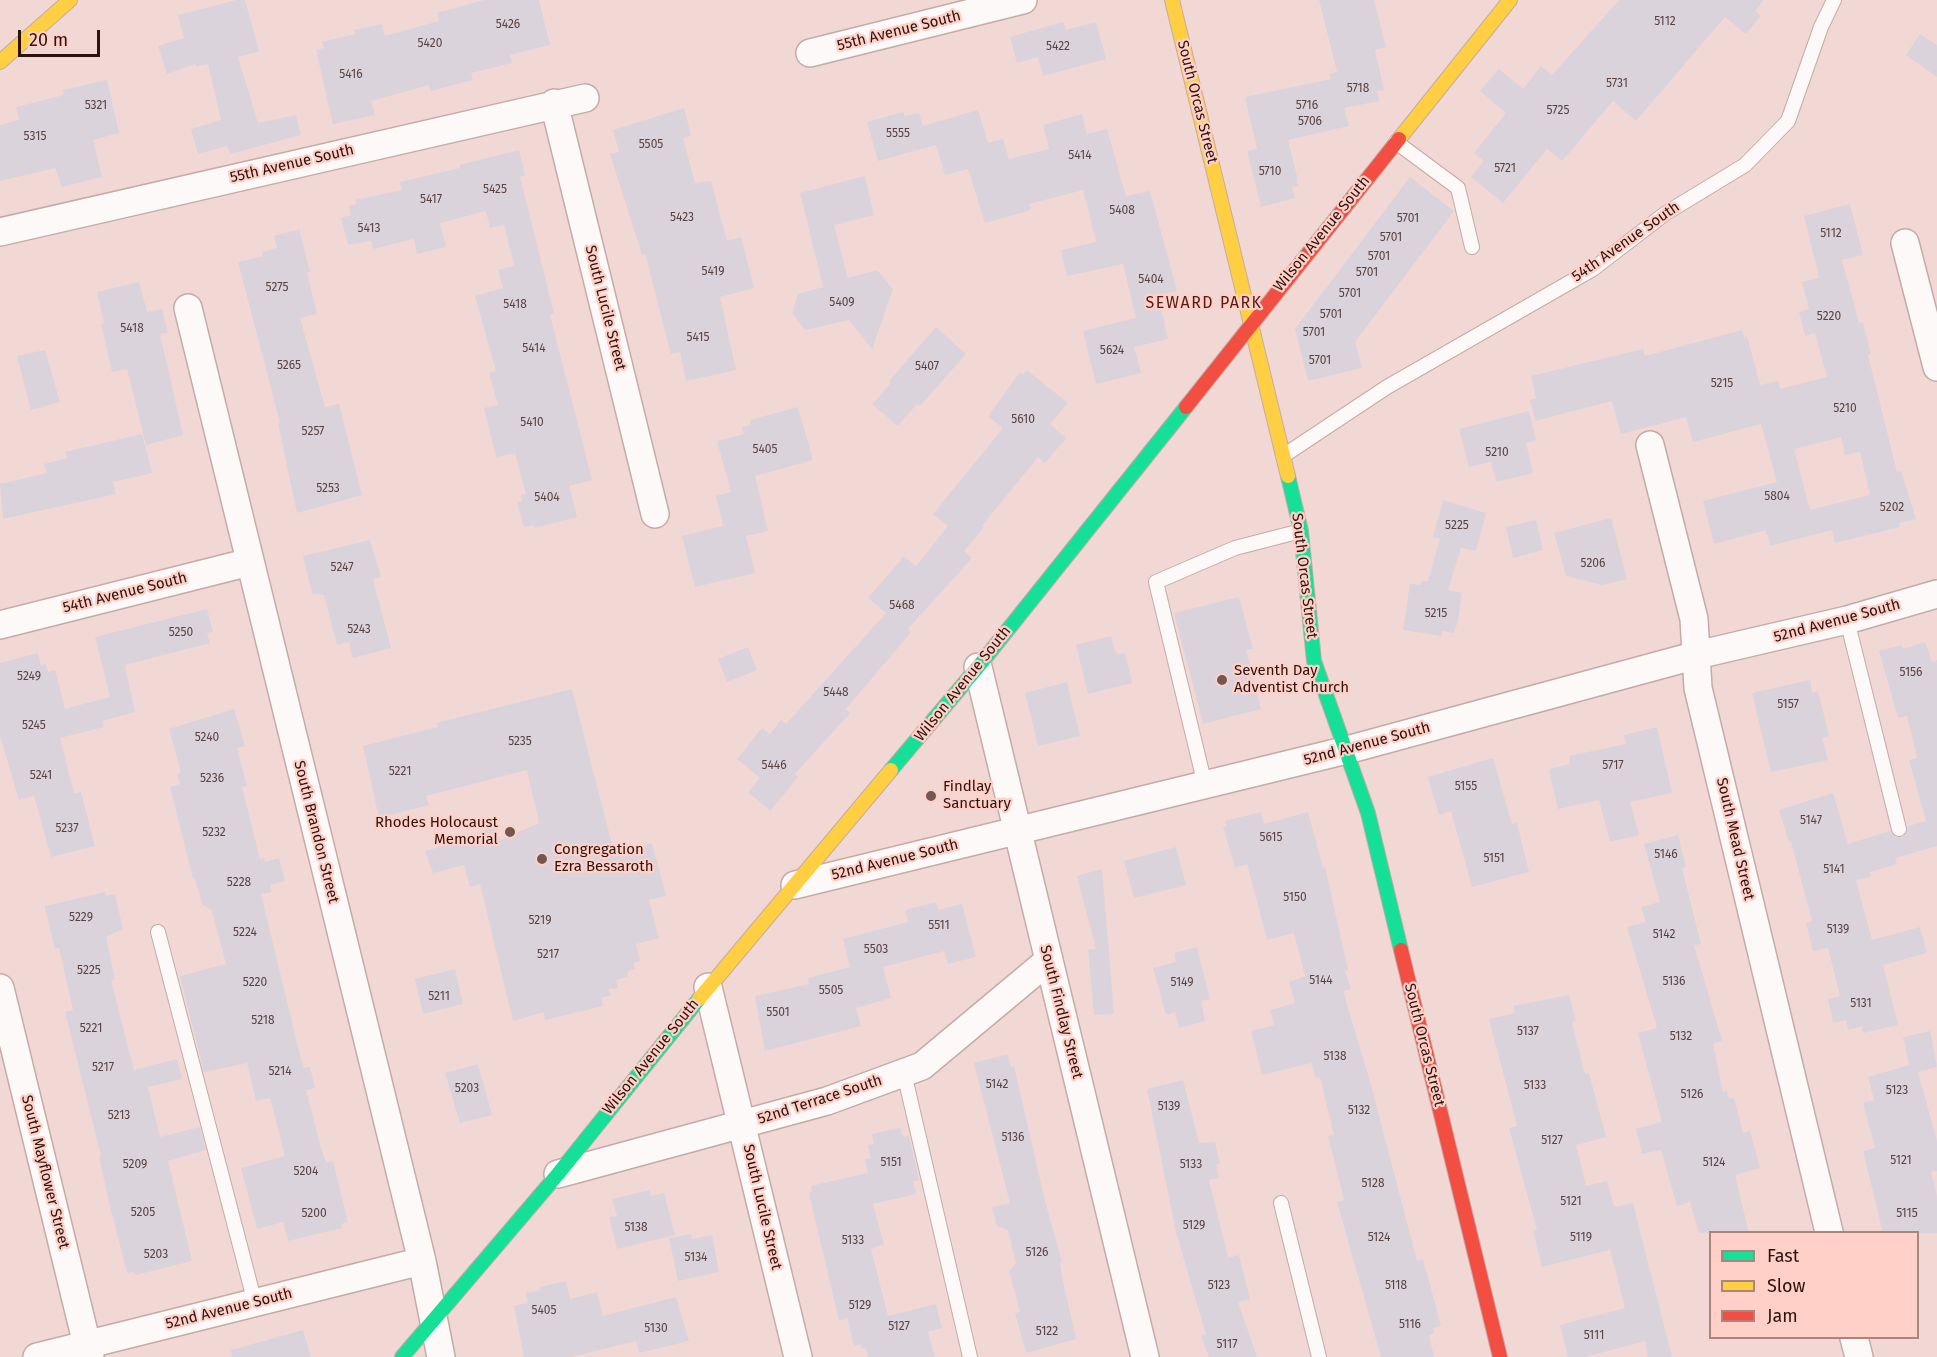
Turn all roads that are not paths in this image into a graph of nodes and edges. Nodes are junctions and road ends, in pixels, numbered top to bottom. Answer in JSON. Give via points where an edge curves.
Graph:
{"nodes":[{"id":1,"x":70,"y":0,"type":"edge"},
{"id":2,"x":1023,"y":0,"type":"edge"},
{"id":3,"x":1172,"y":0,"type":"edge"},
{"id":4,"x":1510,"y":0,"type":"edge"},
{"id":5,"x":1834,"y":0,"type":"edge"},
{"id":6,"x":810,"y":53,"type":"dead end"},
{"id":7,"x":0,"y":62,"type":"edge"},
{"id":8,"x":585,"y":98,"type":"dead end"},
{"id":9,"x":554,"y":103,"type":"junction"},
{"id":10,"x":1396,"y":142,"type":"junction"},
{"id":11,"x":0,"y":232,"type":"edge"},
{"id":12,"x":1905,"y":243,"type":"dead end"},
{"id":13,"x":1472,"y":247,"type":"dead end"},
{"id":14,"x":188,"y":308,"type":"dead end"},
{"id":15,"x":1251,"y":323,"type":"junction"},
{"id":16,"x":1937,"y":367,"type":"edge"},
{"id":17,"x":1650,"y":445,"type":"dead end"},
{"id":18,"x":1283,"y":456,"type":"junction"},
{"id":19,"x":655,"y":514,"type":"dead end"},
{"id":20,"x":1301,"y":531,"type":"junction"},
{"id":21,"x":250,"y":562,"type":"junction"},
{"id":22,"x":1937,"y":594,"type":"edge"},
{"id":23,"x":1847,"y":620,"type":"junction"},
{"id":24,"x":0,"y":625,"type":"edge"},
{"id":25,"x":1697,"y":655,"type":"junction"},
{"id":26,"x":978,"y":667,"type":"junction"},
{"id":27,"x":1347,"y":750,"type":"junction"},
{"id":28,"x":1205,"y":784,"type":"junction"},
{"id":29,"x":1017,"y":829,"type":"junction"},
{"id":30,"x":1899,"y":829,"type":"dead end"},
{"id":31,"x":795,"y":885,"type":"junction"},
{"id":32,"x":158,"y":932,"type":"dead end"},
{"id":33,"x":1049,"y":960,"type":"junction"},
{"id":34,"x":708,"y":987,"type":"junction"},
{"id":35,"x":0,"y":988,"type":"edge"},
{"id":36,"x":904,"y":1073,"type":"junction"},
{"id":37,"x":742,"y":1125,"type":"junction"},
{"id":38,"x":558,"y":1174,"type":"junction"},
{"id":39,"x":1281,"y":1203,"type":"dead end"},
{"id":40,"x":1829,"y":1231,"type":"edge"},
{"id":41,"x":422,"y":1261,"type":"junction"},
{"id":42,"x":255,"y":1303,"type":"junction"},
{"id":43,"x":433,"y":1318,"type":"junction"},
{"id":44,"x":1854,"y":1339,"type":"edge"},
{"id":45,"x":89,"y":1350,"type":"edge"},
{"id":46,"x":37,"y":1357,"type":"edge"},
{"id":47,"x":402,"y":1357,"type":"edge"},
{"id":48,"x":441,"y":1357,"type":"edge"},
{"id":49,"x":798,"y":1357,"type":"edge"},
{"id":50,"x":970,"y":1357,"type":"edge"},
{"id":51,"x":1145,"y":1357,"type":"edge"},
{"id":52,"x":1319,"y":1357,"type":"edge"},
{"id":53,"x":1500,"y":1357,"type":"edge"},
{"id":54,"x":1858,"y":1357,"type":"edge"}],
"edges":[{"from":1,"to":7,"type":"main road"},
{"from":2,"to":6,"type":"street","name":"55th Avenue South"},
{"from":3,"to":15,"type":"main road","name":"South Orcas Street"},
{"from":4,"to":10,"type":"main road","name":"Wilson Avenue South"},
{"from":5,"to":18,"type":"lane","name":"54th Avenue South","via":[[1788,121],[1745,165],[1666,213],[1593,269],[1387,387]]},
{"from":8,"to":9,"type":"street","name":"55th Avenue South"},
{"from":9,"to":11,"type":"street","name":"55th Avenue South"},
{"from":9,"to":19,"type":"street","name":"South Lucile Street"},
{"from":10,"to":13,"type":"lane","via":[[1458,188]]},
{"from":10,"to":15,"type":"main road","name":"Wilson Avenue South"},
{"from":12,"to":16,"type":"street"},
{"from":14,"to":21,"type":"street","name":"South Brandon Street"},
{"from":15,"to":18,"type":"main road","name":"South Orcas Street"},
{"from":15,"to":26,"type":"main road","name":"Wilson Avenue South"},
{"from":17,"to":25,"type":"street","name":"South Mead Street","via":[[1694,619]]},
{"from":18,"to":20,"type":"main road","name":"South Orcas Street"},
{"from":20,"to":27,"type":"main road","name":"South Orcas Street","via":[[1314,661]]},
{"from":20,"to":28,"type":"lane","via":[[1235,548],[1155,582]]},
{"from":21,"to":24,"type":"street","name":"54th Avenue South"},
{"from":21,"to":41,"type":"street","name":"South Brandon Street"},
{"from":22,"to":23,"type":"street","name":"52nd Avenue South"},
{"from":23,"to":25,"type":"street","name":"52nd Avenue South"},
{"from":23,"to":30,"type":"lane"},
{"from":25,"to":27,"type":"street","name":"52nd Avenue South"},
{"from":25,"to":40,"type":"street","name":"South Mead Street","via":[[1698,688]]},
{"from":26,"to":29,"type":"street","name":"South Findlay Street"},
{"from":26,"to":31,"type":"main road","name":"Wilson Avenue South"},
{"from":27,"to":28,"type":"street","name":"52nd Avenue South"},
{"from":27,"to":53,"type":"main road","name":"South Orcas Street","via":[[1368,813]]},
{"from":28,"to":29,"type":"street","name":"52nd Avenue South"},
{"from":29,"to":31,"type":"street","name":"52nd Avenue South"},
{"from":29,"to":33,"type":"street","name":"South Findlay Street"},
{"from":31,"to":34,"type":"main road","name":"Wilson Avenue South"},
{"from":32,"to":42,"type":"lane"},
{"from":33,"to":36,"type":"street","name":"52nd Terrace South","via":[[922,1066]]},
{"from":33,"to":51,"type":"street","name":"South Findlay Street"},
{"from":34,"to":37,"type":"street","name":"South Lucile Street"},
{"from":34,"to":38,"type":"main road","name":"Wilson Avenue South"},
{"from":35,"to":45,"type":"street","name":"South Mayflower Street"},
{"from":36,"to":37,"type":"street","name":"52nd Terrace South","via":[[827,1101]]},
{"from":36,"to":50,"type":"lane"},
{"from":37,"to":38,"type":"street","name":"52nd Terrace South"},
{"from":37,"to":49,"type":"street","name":"South Lucile Street"},
{"from":38,"to":43,"type":"main road","name":"Wilson Avenue South"},
{"from":39,"to":52,"type":"lane"},
{"from":41,"to":42,"type":"street","name":"52nd Avenue South"},
{"from":41,"to":43,"type":"street","name":"South Brandon Street"},
{"from":42,"to":45,"type":"street","name":"52nd Avenue South"},
{"from":43,"to":47,"type":"main road","name":"Wilson Avenue South"},
{"from":43,"to":48,"type":"street","name":"South Brandon Street"},
{"from":44,"to":54,"type":"street"},
{"from":45,"to":46,"type":"street","name":"52nd Avenue South"}]}
